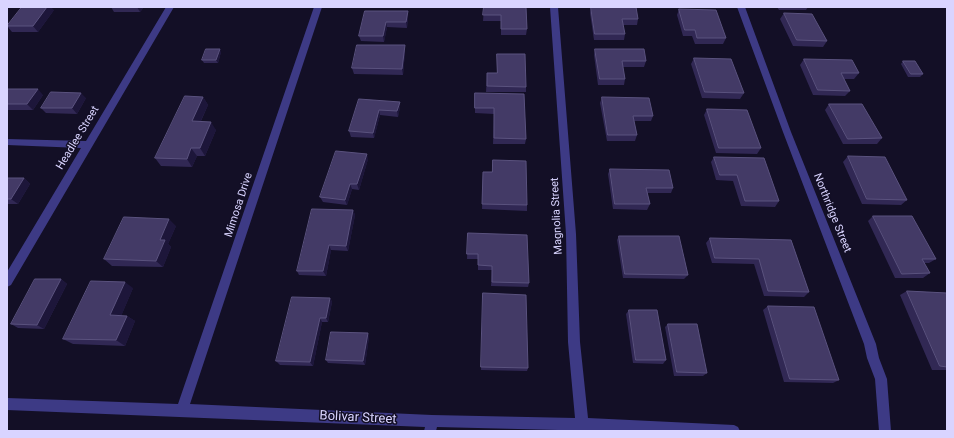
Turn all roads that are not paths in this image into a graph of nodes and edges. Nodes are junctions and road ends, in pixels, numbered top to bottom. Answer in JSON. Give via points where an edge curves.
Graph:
{"nodes":[{"id":1,"x":170,"y":7,"type":"edge"},
{"id":2,"x":318,"y":7,"type":"edge"},
{"id":3,"x":554,"y":7,"type":"edge"},
{"id":4,"x":741,"y":7,"type":"edge"},
{"id":5,"x":7,"y":142,"type":"edge"},
{"id":6,"x":87,"y":145,"type":"junction"},
{"id":7,"x":7,"y":282,"type":"edge"},
{"id":8,"x":7,"y":404,"type":"edge"},
{"id":9,"x":182,"y":410,"type":"junction"},
{"id":10,"x":582,"y":424,"type":"junction"},
{"id":11,"x":431,"y":426,"type":"edge"},
{"id":12,"x":734,"y":431,"type":"edge"},
{"id":13,"x":885,"y":431,"type":"edge"}],
"edges":[{"from":1,"to":6,"type":"street","name":"Headlee Street"},
{"from":2,"to":9,"type":"street","name":"Mimosa Drive"},
{"from":3,"to":10,"type":"street","name":"Magnolia Street","via":[[571,234],[574,342]]},
{"from":4,"to":13,"type":"street","name":"Northridge Street","via":[[870,344],[881,379]]},
{"from":5,"to":6,"type":"street"},
{"from":6,"to":7,"type":"street","name":"Headlee Street"},
{"from":8,"to":9,"type":"street","name":"Bolivar Street"},
{"from":9,"to":11,"type":"street","name":"Bolivar Street"},
{"from":10,"to":11,"type":"street","name":"Bolivar Street"},
{"from":10,"to":12,"type":"street","name":"Bolivar Street"}]}
